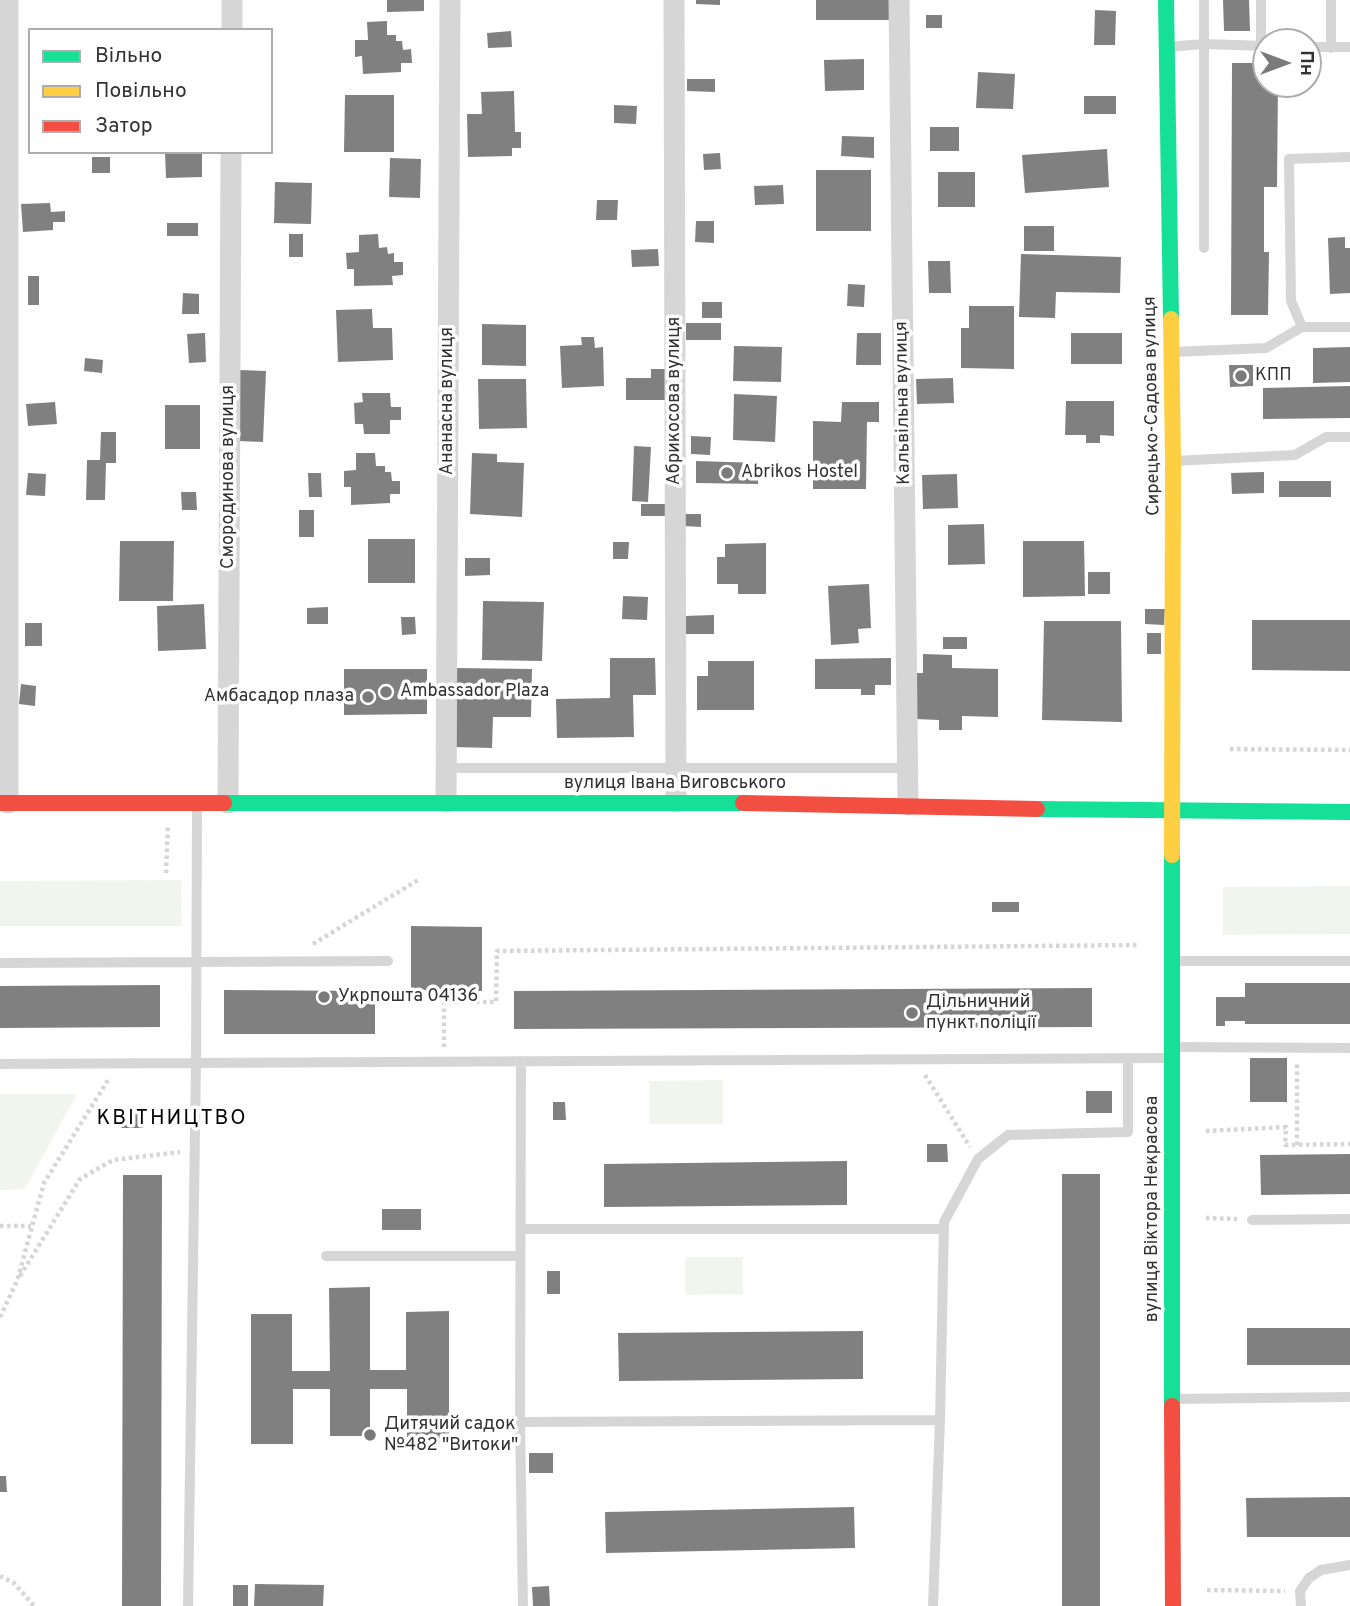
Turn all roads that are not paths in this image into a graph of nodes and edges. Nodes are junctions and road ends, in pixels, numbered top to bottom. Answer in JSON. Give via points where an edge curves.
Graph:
{"nodes":[{"id":1,"x":8,"y":0,"type":"edge"},
{"id":2,"x":232,"y":0,"type":"edge"},
{"id":3,"x":450,"y":0,"type":"edge"},
{"id":4,"x":674,"y":0,"type":"edge"},
{"id":5,"x":899,"y":0,"type":"edge"},
{"id":6,"x":1166,"y":0,"type":"edge"},
{"id":7,"x":1204,"y":0,"type":"edge"},
{"id":8,"x":1261,"y":0,"type":"edge"},
{"id":9,"x":1331,"y":0,"type":"edge"},
{"id":10,"x":232,"y":28,"type":"edge"},
{"id":11,"x":1263,"y":28,"type":"edge"},
{"id":12,"x":1204,"y":44,"type":"junction"},
{"id":13,"x":1252,"y":46,"type":"edge"},
{"id":14,"x":1167,"y":47,"type":"junction"},
{"id":15,"x":1350,"y":47,"type":"edge"},
{"id":16,"x":1322,"y":48,"type":"edge"},
{"id":17,"x":1331,"y":48,"type":"junction"},
{"id":18,"x":231,"y":154,"type":"edge"},
{"id":19,"x":1350,"y":157,"type":"edge"},
{"id":20,"x":1205,"y":248,"type":"dead end"},
{"id":21,"x":1302,"y":327,"type":"junction"},
{"id":22,"x":1350,"y":327,"type":"edge"},
{"id":23,"x":1172,"y":352,"type":"junction"},
{"id":24,"x":1350,"y":437,"type":"edge"},
{"id":25,"x":1173,"y":461,"type":"junction"},
{"id":26,"x":446,"y":768,"type":"junction"},
{"id":27,"x":908,"y":768,"type":"junction"},
{"id":28,"x":676,"y":769,"type":"junction"},
{"id":29,"x":446,"y":802,"type":"junction"},
{"id":30,"x":676,"y":802,"type":"junction"},
{"id":31,"x":4,"y":803,"type":"edge"},
{"id":32,"x":197,"y":803,"type":"junction"},
{"id":33,"x":228,"y":803,"type":"junction"},
{"id":34,"x":908,"y":805,"type":"junction"},
{"id":35,"x":1174,"y":812,"type":"junction"},
{"id":36,"x":1350,"y":812,"type":"edge"},
{"id":37,"x":196,"y":961,"type":"junction"},
{"id":38,"x":388,"y":961,"type":"dead end"},
{"id":39,"x":1172,"y":961,"type":"junction"},
{"id":40,"x":1350,"y":961,"type":"edge"},
{"id":41,"x":0,"y":963,"type":"edge"},
{"id":42,"x":1350,"y":1048,"type":"edge"},
{"id":43,"x":1172,"y":1053,"type":"junction"},
{"id":44,"x":1128,"y":1058,"type":"junction"},
{"id":45,"x":520,"y":1062,"type":"junction"},
{"id":46,"x":196,"y":1063,"type":"junction"},
{"id":47,"x":0,"y":1064,"type":"edge"},
{"id":48,"x":1350,"y":1219,"type":"edge"},
{"id":49,"x":1252,"y":1220,"type":"road end"},
{"id":50,"x":520,"y":1229,"type":"junction"},
{"id":51,"x":943,"y":1229,"type":"junction"},
{"id":52,"x":326,"y":1255,"type":"dead end"},
{"id":53,"x":520,"y":1256,"type":"junction"},
{"id":54,"x":1350,"y":1397,"type":"edge"},
{"id":55,"x":1172,"y":1399,"type":"junction"},
{"id":56,"x":940,"y":1420,"type":"junction"},
{"id":57,"x":520,"y":1422,"type":"junction"},
{"id":58,"x":1350,"y":1565,"type":"edge"},
{"id":59,"x":188,"y":1606,"type":"edge"},
{"id":60,"x":523,"y":1606,"type":"edge"},
{"id":61,"x":933,"y":1606,"type":"edge"},
{"id":62,"x":1173,"y":1606,"type":"edge"},
{"id":63,"x":1301,"y":1606,"type":"edge"}],
"edges":[{"from":1,"to":31,"type":"street"},
{"from":2,"to":10,"type":"street"},
{"from":3,"to":26,"type":"street","name":"Ананасна вулиця"},
{"from":4,"to":28,"type":"street","name":"Абрикосова вулиця"},
{"from":5,"to":27,"type":"street","name":"Кальвільна вулиця"},
{"from":6,"to":14,"type":"main road","name":"Сирецько-Садова вулиця"},
{"from":7,"to":12,"type":"lane"},
{"from":8,"to":11,"type":"lane"},
{"from":9,"to":17,"type":"lane"},
{"from":12,"to":13,"type":"lane"},
{"from":12,"to":14,"type":"lane"},
{"from":12,"to":20,"type":"lane"},
{"from":14,"to":23,"type":"main road","name":"Сирецько-Садова вулиця"},
{"from":15,"to":17,"type":"lane"},
{"from":16,"to":17,"type":"lane"},
{"from":18,"to":33,"type":"street","name":"Смородинова вулиця"},
{"from":19,"to":21,"type":"lane","via":[[1289,159],[1291,301]]},
{"from":21,"to":22,"type":"lane"},
{"from":21,"to":23,"type":"lane","via":[[1266,348]]},
{"from":23,"to":25,"type":"main road","name":"Сирецько-Садова вулиця"},
{"from":24,"to":25,"type":"lane","via":[[1326,437],[1295,455]]},
{"from":25,"to":35,"type":"main road","name":"Сирецько-Садова вулиця"},
{"from":26,"to":28,"type":"lane"},
{"from":26,"to":29,"type":"street","name":"Ананасна вулиця"},
{"from":27,"to":28,"type":"lane"},
{"from":27,"to":34,"type":"street","name":"Кальвільна вулиця"},
{"from":28,"to":30,"type":"street","name":"Абрикосова вулиця"},
{"from":29,"to":30,"type":"main road","name":"вулиця Івана Виговського"},
{"from":29,"to":33,"type":"main road","name":"вулиця Івана Виговського"},
{"from":30,"to":34,"type":"main road","name":"вулиця Івана Виговського"},
{"from":31,"to":32,"type":"main road","name":"вулиця Івана Виговського"},
{"from":32,"to":33,"type":"main road","name":"вулиця Івана Виговського"},
{"from":32,"to":37,"type":"lane"},
{"from":34,"to":35,"type":"main road","name":"вулиця Івана Виговського"},
{"from":35,"to":36,"type":"main road","name":"вулиця Івана Виговського"},
{"from":35,"to":39,"type":"main road","name":"вулиця Віктора Некрасова"},
{"from":37,"to":38,"type":"lane"},
{"from":37,"to":41,"type":"lane"},
{"from":37,"to":46,"type":"lane"},
{"from":39,"to":40,"type":"lane"},
{"from":39,"to":43,"type":"main road","name":"вулиця Віктора Некрасова"},
{"from":42,"to":43,"type":"lane"},
{"from":43,"to":44,"type":"lane"},
{"from":43,"to":55,"type":"main road","name":"вулиця Віктора Некрасова"},
{"from":44,"to":45,"type":"lane"},
{"from":44,"to":51,"type":"lane","via":[[1128,1132],[1008,1135],[978,1159]]},
{"from":45,"to":46,"type":"lane"},
{"from":45,"to":50,"type":"lane"},
{"from":46,"to":47,"type":"lane"},
{"from":46,"to":59,"type":"lane"},
{"from":48,"to":49,"type":"lane"},
{"from":50,"to":51,"type":"lane"},
{"from":50,"to":53,"type":"lane"},
{"from":51,"to":56,"type":"lane"},
{"from":52,"to":53,"type":"lane"},
{"from":53,"to":57,"type":"lane"},
{"from":54,"to":55,"type":"lane"},
{"from":55,"to":62,"type":"main road","name":"вулиця Віктора Некрасова"},
{"from":56,"to":57,"type":"lane"},
{"from":56,"to":61,"type":"lane"},
{"from":57,"to":60,"type":"lane"},
{"from":58,"to":63,"type":"lane","via":[[1321,1570],[1309,1578],[1300,1591]]}]}
